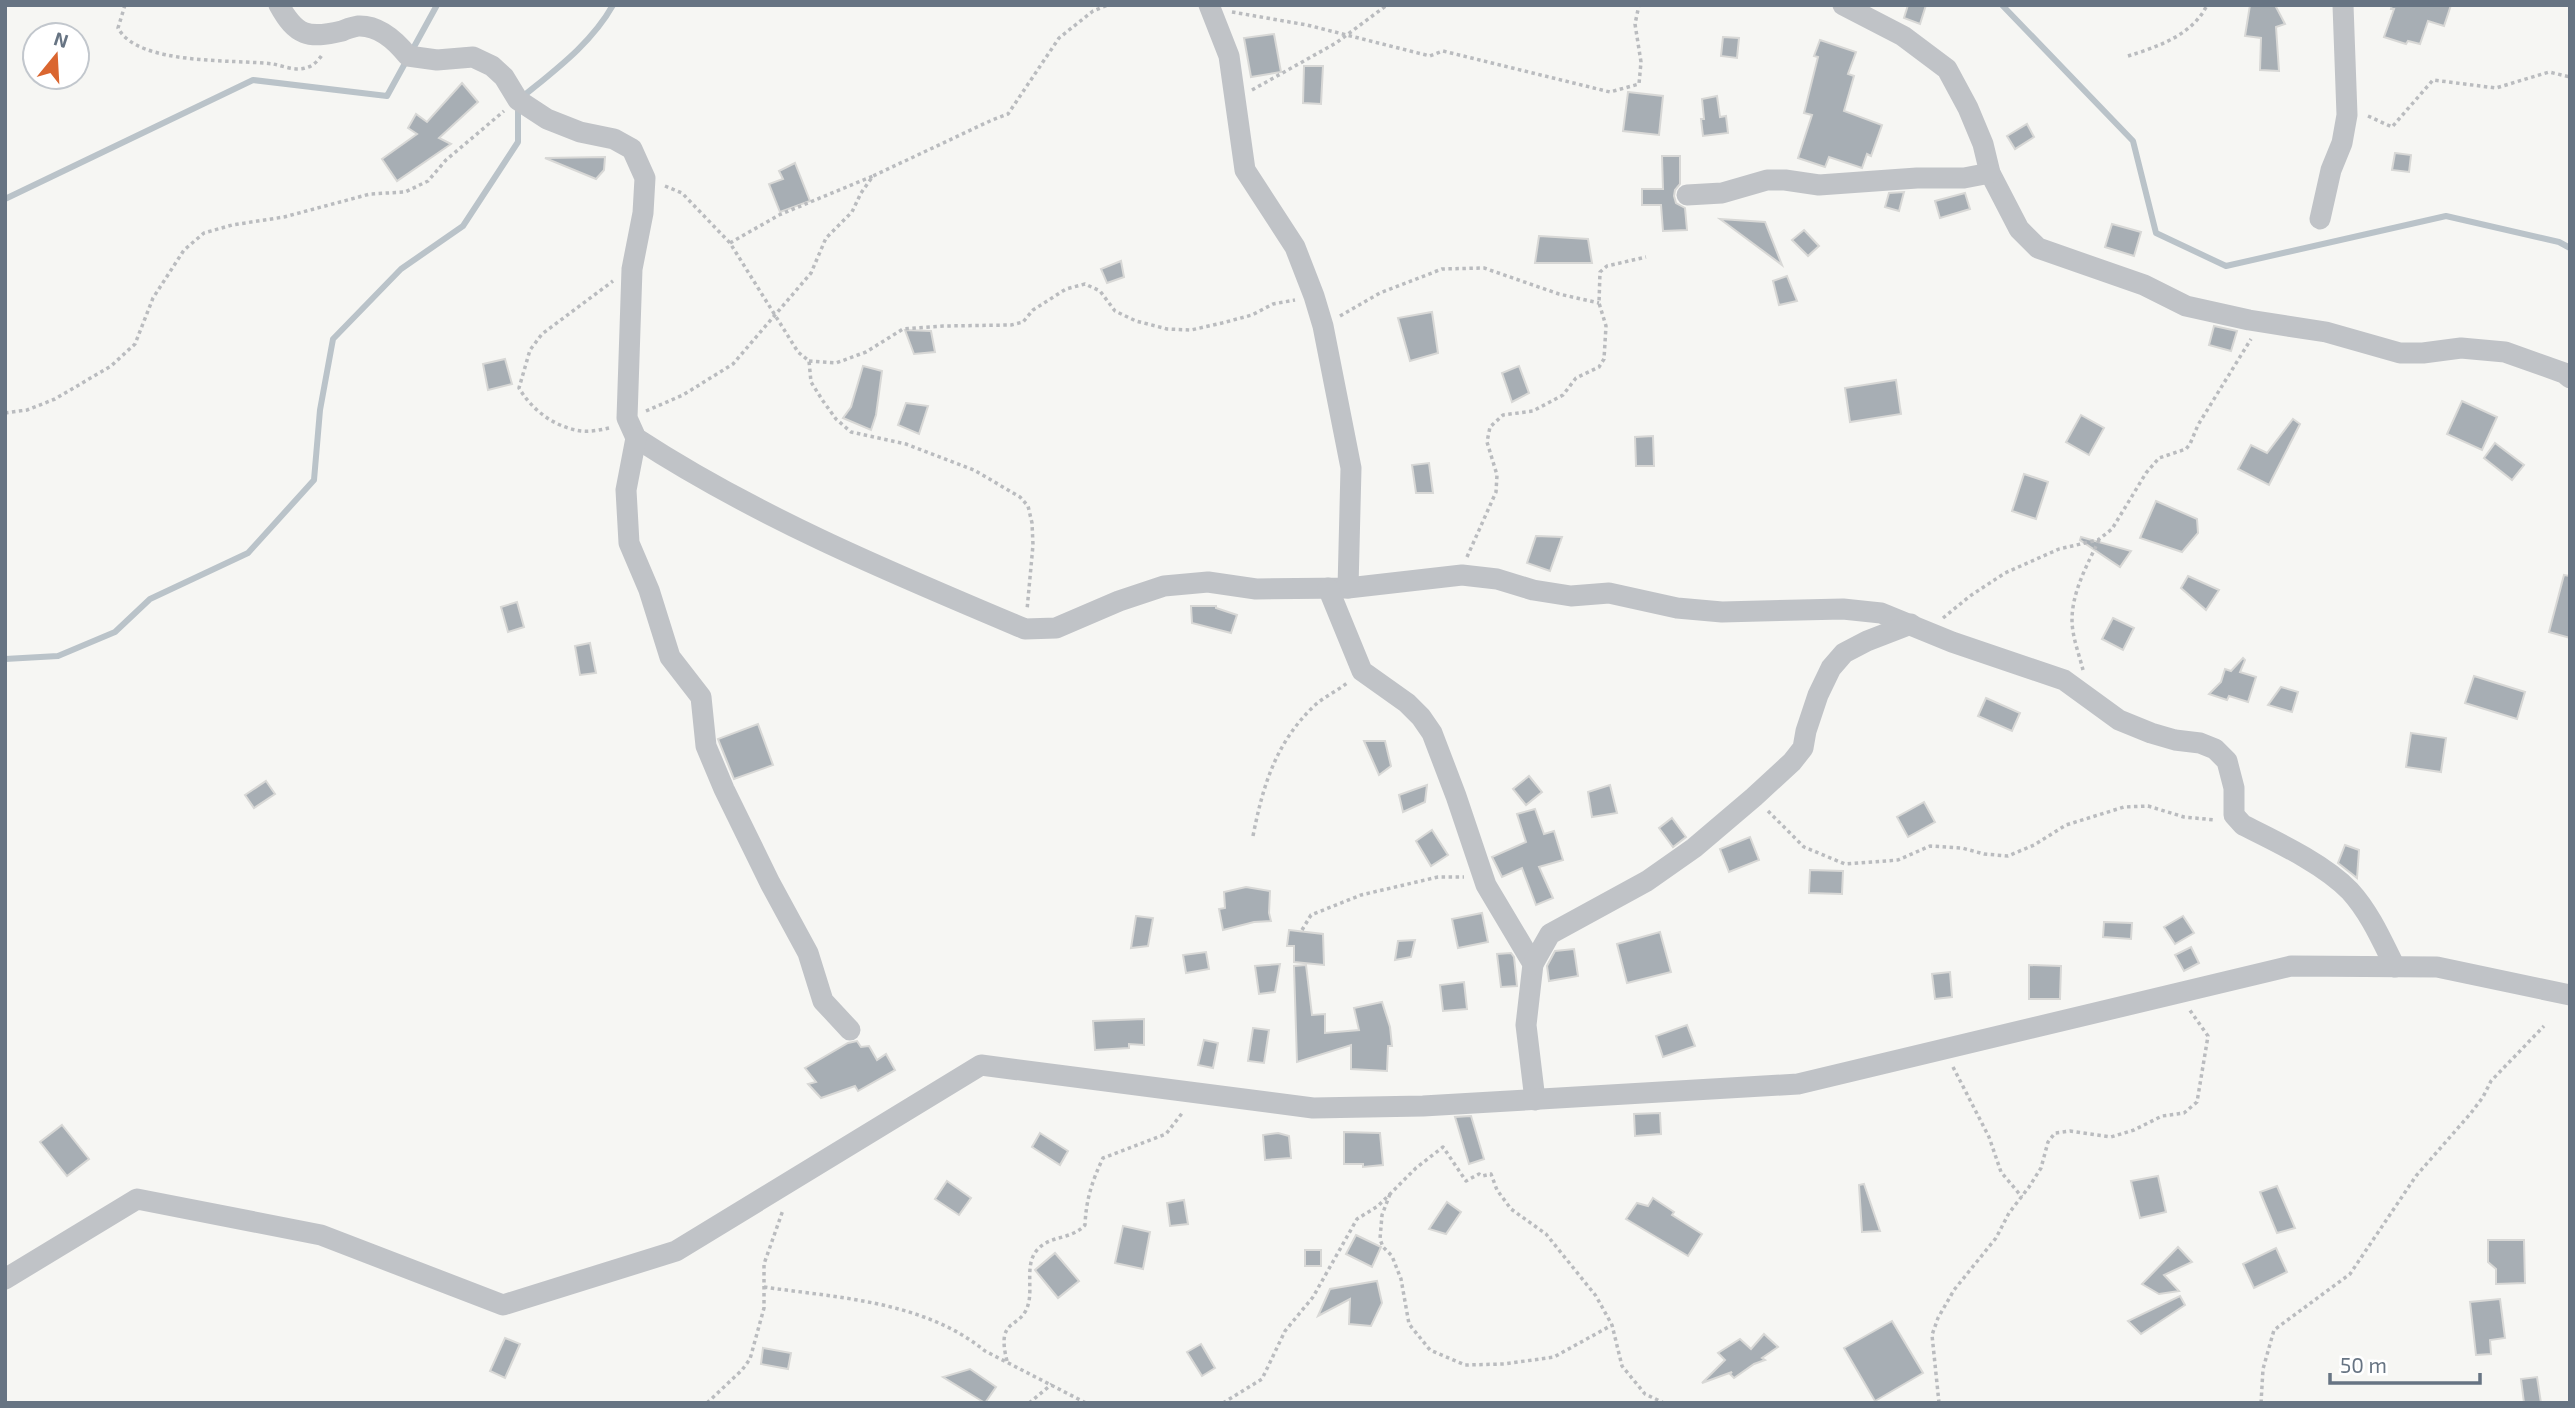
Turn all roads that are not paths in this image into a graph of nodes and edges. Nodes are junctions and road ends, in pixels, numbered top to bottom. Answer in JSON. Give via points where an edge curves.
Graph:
{"nodes":[{"id":1,"x":279,"y":5,"type":"edge"},
{"id":2,"x":1843,"y":5,"type":"edge"},
{"id":3,"x":2343,"y":5,"type":"edge"},
{"id":4,"x":1210,"y":8,"type":"edge"},
{"id":5,"x":1990,"y":173,"type":"junction"},
{"id":6,"x":1687,"y":195,"type":"dead end"},
{"id":7,"x":2320,"y":219,"type":"dead end"},
{"id":8,"x":2570,"y":378,"type":"edge"},
{"id":9,"x":632,"y":429,"type":"junction"},
{"id":10,"x":1338,"y":588,"type":"junction"},
{"id":11,"x":1914,"y":625,"type":"junction"},
{"id":12,"x":1532,"y":964,"type":"junction"},
{"id":13,"x":2395,"y":967,"type":"junction"},
{"id":14,"x":2570,"y":995,"type":"edge"},
{"id":15,"x":850,"y":1030,"type":"dead end"},
{"id":16,"x":1535,"y":1100,"type":"junction"},
{"id":17,"x":5,"y":1279,"type":"edge"}],
"edges":[{"from":1,"to":9,"type":"street","via":[[288,23],[300,32],[321,36],[358,26],[396,40],[408,56],[437,60],[473,57],[492,66],[518,100],[547,119],[632,149],[645,178],[632,269]]},
{"from":2,"to":5,"type":"street","via":[[1903,36],[1947,69],[1983,144]]},
{"from":3,"to":7,"type":"street","via":[[2347,106],[2342,143]]},
{"from":4,"to":10,"type":"street","via":[[1229,56],[1245,170],[1294,247],[1323,326],[1350,468]]},
{"from":5,"to":6,"type":"street","via":[[1819,185],[1767,180],[1722,193]]},
{"from":5,"to":8,"type":"street","via":[[2019,229],[2038,248],[2144,285],[2186,306],[2326,332],[2400,353],[2461,348],[2505,352]]},
{"from":9,"to":10,"type":"street","via":[[691,474],[804,532],[1025,629],[1056,628],[1164,586],[1208,582],[1256,589]]},
{"from":9,"to":15,"type":"street","via":[[626,490],[629,543],[670,657],[701,697],[706,746],[808,953],[824,1001]]},
{"from":10,"to":11,"type":"street","via":[[1462,575],[1571,596],[1609,593],[1677,608],[1722,612],[1843,609],[1881,613]]},
{"from":10,"to":12,"type":"street","via":[[1362,671],[1407,703],[1432,733],[1486,885]]},
{"from":11,"to":12,"type":"street","via":[[1844,653],[1818,695],[1803,748],[1792,762],[1694,848],[1647,881],[1550,934]]},
{"from":11,"to":13,"type":"street","via":[[2064,680],[2119,720],[2215,749],[2227,761],[2234,815],[2349,890],[2366,911]]},
{"from":12,"to":16,"type":"street","via":[[1525,1025]]},
{"from":13,"to":14,"type":"street","via":[[2437,967]]},
{"from":13,"to":16,"type":"street","via":[[2291,966],[1798,1084]]},
{"from":16,"to":17,"type":"street","via":[[1313,1108],[981,1065],[676,1251],[503,1305],[321,1235],[137,1199]]}]}
